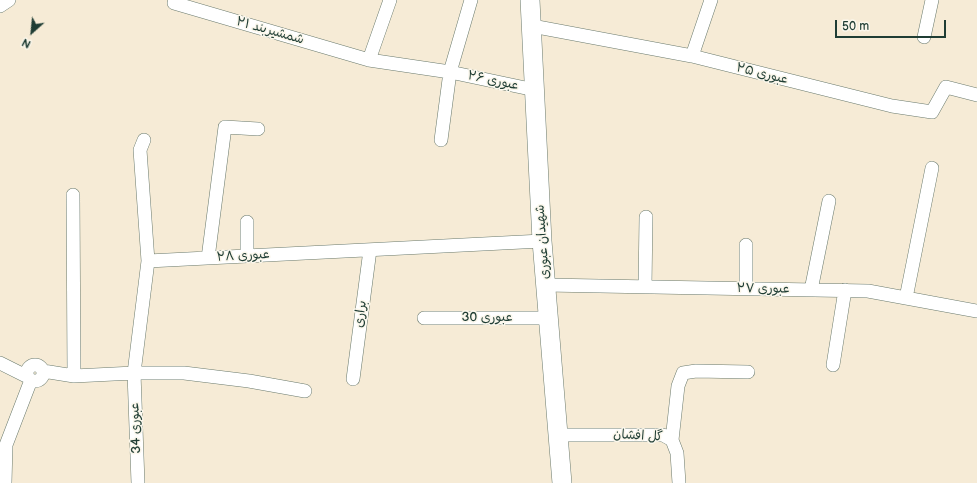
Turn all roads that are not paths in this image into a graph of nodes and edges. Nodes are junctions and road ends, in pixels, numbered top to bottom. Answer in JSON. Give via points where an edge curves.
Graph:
{"nodes":[{"id":1,"x":9,"y":0,"type":"edge"},
{"id":2,"x":175,"y":0,"type":"edge"},
{"id":3,"x":390,"y":0,"type":"edge"},
{"id":4,"x":472,"y":0,"type":"edge"},
{"id":5,"x":530,"y":0,"type":"edge"},
{"id":6,"x":710,"y":0,"type":"edge"},
{"id":7,"x":932,"y":0,"type":"edge"},
{"id":8,"x":0,"y":6,"type":"edge"},
{"id":9,"x":532,"y":26,"type":"junction"},
{"id":10,"x":924,"y":38,"type":"dead end"},
{"id":11,"x":692,"y":56,"type":"junction"},
{"id":12,"x":369,"y":60,"type":"junction"},
{"id":13,"x":450,"y":72,"type":"junction"},
{"id":14,"x":535,"y":90,"type":"junction"},
{"id":15,"x":977,"y":95,"type":"edge"},
{"id":16,"x":258,"y":129,"type":"dead end"},
{"id":17,"x":144,"y":140,"type":"dead end"},
{"id":18,"x":441,"y":140,"type":"dead end"},
{"id":19,"x":932,"y":168,"type":"dead end"},
{"id":20,"x":73,"y":195,"type":"dead end"},
{"id":21,"x":829,"y":201,"type":"dead end"},
{"id":22,"x":646,"y":217,"type":"dead end"},
{"id":23,"x":247,"y":222,"type":"dead end"},
{"id":24,"x":542,"y":241,"type":"junction"},
{"id":25,"x":746,"y":245,"type":"dead end"},
{"id":26,"x":370,"y":250,"type":"junction"},
{"id":27,"x":246,"y":256,"type":"junction"},
{"id":28,"x":208,"y":258,"type":"junction"},
{"id":29,"x":148,"y":261,"type":"junction"},
{"id":30,"x":546,"y":285,"type":"junction"},
{"id":31,"x":645,"y":287,"type":"junction"},
{"id":32,"x":746,"y":288,"type":"junction"},
{"id":33,"x":811,"y":290,"type":"junction"},
{"id":34,"x":844,"y":290,"type":"junction"},
{"id":35,"x":906,"y":298,"type":"junction"},
{"id":36,"x":977,"y":311,"type":"edge"},
{"id":37,"x":424,"y":318,"type":"dead end"},
{"id":38,"x":550,"y":318,"type":"junction"},
{"id":39,"x":0,"y":362,"type":"edge"},
{"id":40,"x":833,"y":365,"type":"dead end"},
{"id":41,"x":748,"y":372,"type":"dead end"},
{"id":42,"x":134,"y":373,"type":"junction"},
{"id":43,"x":34,"y":375,"type":"junction"},
{"id":44,"x":74,"y":376,"type":"junction"},
{"id":45,"x":353,"y":379,"type":"dead end"},
{"id":46,"x":305,"y":391,"type":"dead end"},
{"id":47,"x":558,"y":435,"type":"junction"},
{"id":48,"x":672,"y":440,"type":"junction"},
{"id":49,"x":5,"y":483,"type":"edge"},
{"id":50,"x":138,"y":483,"type":"edge"},
{"id":51,"x":562,"y":483,"type":"edge"},
{"id":52,"x":679,"y":483,"type":"edge"}],
"edges":[{"from":1,"to":8,"type":"street"},
{"from":2,"to":12,"type":"street","name":"شمشیربند ۲۱","via":[[174,3]]},
{"from":3,"to":12,"type":"street"},
{"from":4,"to":13,"type":"street"},
{"from":5,"to":9,"type":"main road","name":"شهیدان عبوری"},
{"from":6,"to":11,"type":"street"},
{"from":7,"to":10,"type":"street"},
{"from":9,"to":11,"type":"street","name":"عبوری ۲۵"},
{"from":9,"to":14,"type":"main road","name":"شهیدان عبوری"},
{"from":11,"to":15,"type":"street","name":"عبوری ۲۵","via":[[892,106],[932,112],[946,87]]},
{"from":12,"to":13,"type":"street","name":"عبوری ۲۶"},
{"from":13,"to":14,"type":"street","name":"عبوری ۲۶"},
{"from":13,"to":18,"type":"street","name":"عبوری ۲۶"},
{"from":14,"to":24,"type":"main road","name":"شهیدان عبوری"},
{"from":16,"to":28,"type":"street","via":[[225,127]]},
{"from":17,"to":29,"type":"street","via":[[140,150]]},
{"from":19,"to":35,"type":"street"},
{"from":20,"to":44,"type":"street"},
{"from":21,"to":33,"type":"street"},
{"from":22,"to":31,"type":"street"},
{"from":23,"to":27,"type":"street"},
{"from":24,"to":26,"type":"street","name":"عبوری ۲۸"},
{"from":24,"to":30,"type":"main road","name":"شهیدان عبوری"},
{"from":25,"to":32,"type":"street"},
{"from":26,"to":27,"type":"street","name":"عبوری ۲۸"},
{"from":26,"to":45,"type":"street","name":"براری"},
{"from":27,"to":28,"type":"street","name":"عبوری ۲۸"},
{"from":28,"to":29,"type":"street","name":"عبوری ۲۸"},
{"from":29,"to":42,"type":"street"},
{"from":30,"to":31,"type":"street","name":"عبوری ۲۷"},
{"from":30,"to":38,"type":"main road","name":"شهیدان عبوری"},
{"from":31,"to":32,"type":"street","name":"عبوری ۲۷"},
{"from":32,"to":33,"type":"street","name":"عبوری ۲۷"},
{"from":33,"to":34,"type":"street","name":"عبوری ۲۷"},
{"from":34,"to":35,"type":"street","name":"عبوری ۲۷","via":[[868,291]]},
{"from":34,"to":40,"type":"street"},
{"from":35,"to":36,"type":"street","name":"عبوری ۲۷"},
{"from":37,"to":38,"type":"street","name":"عبوری 30"},
{"from":38,"to":47,"type":"main road","name":"شهیدان عبوری"},
{"from":39,"to":43,"type":"street"},
{"from":41,"to":48,"type":"street","via":[[683,373],[678,386]]},
{"from":42,"to":44,"type":"street"},
{"from":42,"to":46,"type":"street","via":[[184,373]]},
{"from":42,"to":50,"type":"street","name":"عبوری 34"},
{"from":43,"to":44,"type":"street"},
{"from":43,"to":49,"type":"street","via":[[6,445]]},
{"from":47,"to":48,"type":"street","name":"گل افشان","via":[[663,435]]},
{"from":47,"to":51,"type":"main road","name":"شهیدان عبوری"},
{"from":48,"to":52,"type":"street","name":"گل افشان","via":[[677,453]]}]}
